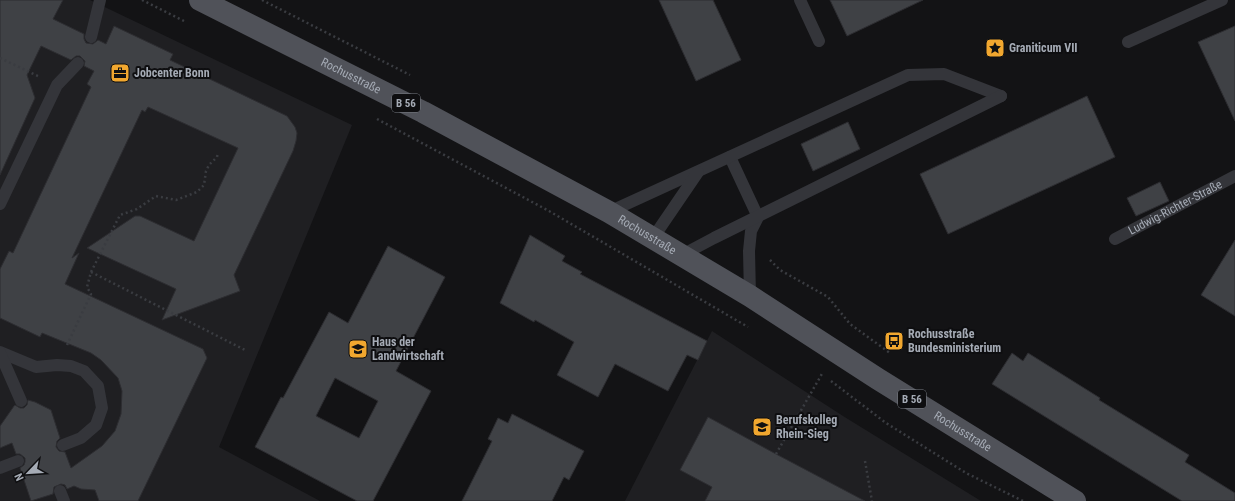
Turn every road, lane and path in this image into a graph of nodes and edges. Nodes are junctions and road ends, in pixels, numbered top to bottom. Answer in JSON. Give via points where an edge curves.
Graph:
{"nodes":[{"id":1,"x":100,"y":0,"type":"edge"},
{"id":2,"x":142,"y":0,"type":"edge"},
{"id":3,"x":200,"y":0,"type":"edge"},
{"id":4,"x":800,"y":0,"type":"edge"},
{"id":5,"x":1222,"y":0,"type":"edge"},
{"id":6,"x":187,"y":22,"type":"dead end"},
{"id":7,"x":91,"y":37,"type":"dead end"},
{"id":8,"x":819,"y":41,"type":"dead end"},
{"id":9,"x":1128,"y":42,"type":"dead end"},
{"id":10,"x":0,"y":58,"type":"edge"},
{"id":11,"x":78,"y":63,"type":"dead end"},
{"id":12,"x":57,"y":85,"type":"junction"},
{"id":13,"x":376,"y":119,"type":"dead end"},
{"id":14,"x":218,"y":152,"type":"dead end"},
{"id":15,"x":730,"y":156,"type":"junction"},
{"id":16,"x":699,"y":171,"type":"junction"},
{"id":17,"x":1235,"y":176,"type":"edge"},
{"id":18,"x":0,"y":204,"type":"edge"},
{"id":19,"x":609,"y":212,"type":"junction"},
{"id":20,"x":758,"y":217,"type":"junction"},
{"id":21,"x":653,"y":238,"type":"junction"},
{"id":22,"x":1115,"y":239,"type":"dead end"},
{"id":23,"x":749,"y":251,"type":"junction"},
{"id":24,"x":682,"y":255,"type":"junction"},
{"id":25,"x":91,"y":272,"type":"junction"},
{"id":26,"x":750,"y":296,"type":"junction"},
{"id":27,"x":750,"y":328,"type":"dead end"},
{"id":28,"x":245,"y":350,"type":"dead end"},
{"id":29,"x":0,"y":353,"type":"edge"},
{"id":30,"x":890,"y":353,"type":"dead end"},
{"id":31,"x":57,"y":365,"type":"junction"},
{"id":32,"x":21,"y":401,"type":"dead end"},
{"id":33,"x":63,"y":445,"type":"dead end"},
{"id":34,"x":776,"y":454,"type":"dead end"},
{"id":35,"x":18,"y":461,"type":"dead end"},
{"id":36,"x":865,"y":461,"type":"dead end"},
{"id":37,"x":0,"y":468,"type":"edge"},
{"id":38,"x":872,"y":501,"type":"edge"},
{"id":39,"x":1023,"y":501,"type":"edge"},
{"id":40,"x":1075,"y":501,"type":"edge"}],
"edges":[{"from":1,"to":7,"type":"lane"},
{"from":2,"to":6,"type":"path"},
{"from":3,"to":19,"type":"main road","name":"Rochusstraße","number":"B 56","via":[[423,112]]},
{"from":4,"to":8,"type":"lane"},
{"from":5,"to":9,"type":"lane"},
{"from":10,"to":12,"type":"path"},
{"from":11,"to":12,"type":"lane"},
{"from":12,"to":18,"type":"lane"},
{"from":13,"to":27,"type":"path","via":[[549,211]]},
{"from":14,"to":25,"type":"path","via":[[206,171],[204,185],[197,192],[176,200],[156,196],[137,209],[120,215]]},
{"from":15,"to":16,"type":"lane"},
{"from":15,"to":20,"type":"lane"},
{"from":15,"to":20,"type":"lane","via":[[908,75],[944,74],[1001,96]]},
{"from":16,"to":19,"type":"lane"},
{"from":16,"to":21,"type":"lane"},
{"from":17,"to":22,"type":"lane","name":"Ludwig-Richter-Straße"},
{"from":19,"to":21,"type":"main road","name":"Rochusstraße","number":"B 56"},
{"from":20,"to":23,"type":"lane","via":[[751,231]]},
{"from":20,"to":24,"type":"lane"},
{"from":21,"to":24,"type":"main road","name":"Rochusstraße","number":"B 56"},
{"from":23,"to":26,"type":"lane"},
{"from":23,"to":30,"type":"path","via":[[765,255],[780,270],[828,297],[850,324]]},
{"from":24,"to":26,"type":"main road","name":"Rochusstraße","number":"B 56"},
{"from":25,"to":28,"type":"path"},
{"from":25,"to":31,"type":"path","via":[[87,287],[91,294]]},
{"from":26,"to":40,"type":"main road","name":"Rochusstraße","number":"B 56"},
{"from":29,"to":31,"type":"lane","via":[[36,367]]},
{"from":29,"to":32,"type":"lane"},
{"from":31,"to":33,"type":"lane","via":[[71,366],[84,371],[98,386],[102,408],[96,425],[81,438]]},
{"from":34,"to":39,"type":"path","via":[[822,374],[886,423],[966,472]]},
{"from":35,"to":37,"type":"lane"},
{"from":36,"to":38,"type":"path"}]}
